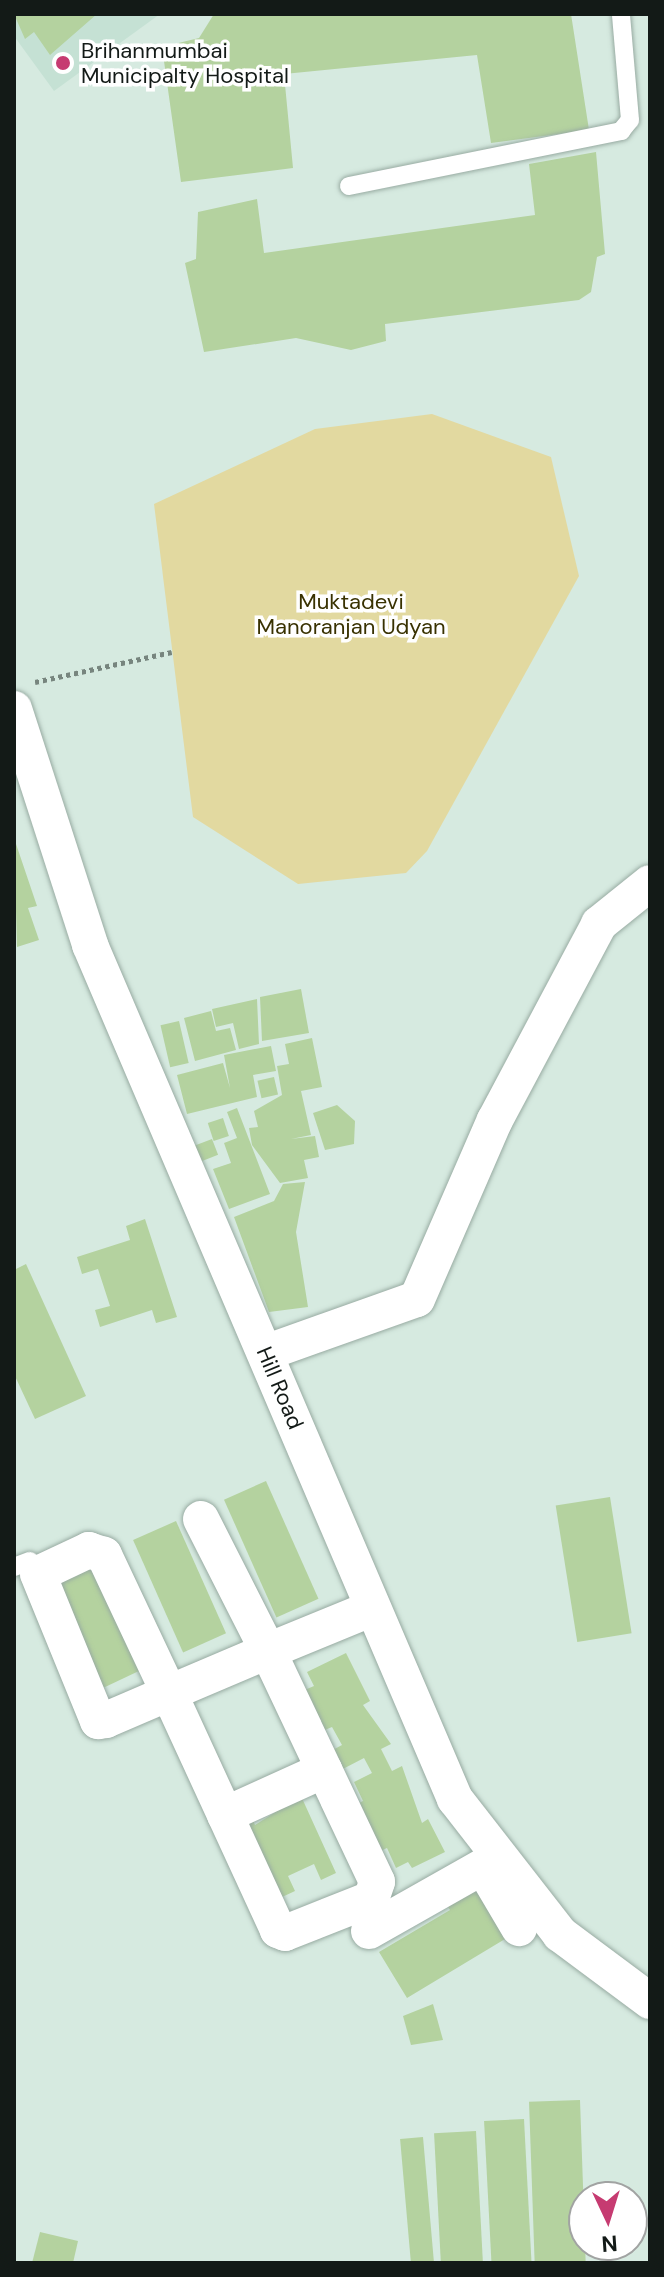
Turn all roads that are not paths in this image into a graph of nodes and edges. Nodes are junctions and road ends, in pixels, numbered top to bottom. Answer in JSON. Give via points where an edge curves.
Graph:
{"nodes":[{"id":1,"x":621,"y":14,"type":"edge"},
{"id":2,"x":349,"y":186,"type":"dead end"},
{"id":3,"x":21,"y":696,"type":"edge"},
{"id":4,"x":650,"y":883,"type":"edge"},
{"id":5,"x":265,"y":1353,"type":"junction"},
{"id":6,"x":201,"y":1519,"type":"dead end"},
{"id":7,"x":373,"y":1608,"type":"junction"},
{"id":8,"x":268,"y":1651,"type":"junction"},
{"id":9,"x":169,"y":1693,"type":"junction"},
{"id":10,"x":324,"y":1770,"type":"junction"},
{"id":11,"x":225,"y":1815,"type":"junction"},
{"id":12,"x":491,"y":1862,"type":"junction"},
{"id":13,"x":519,"y":1928,"type":"dead end"},
{"id":14,"x":369,"y":1931,"type":"dead end"},
{"id":15,"x":650,"y":2001,"type":"edge"}],
"edges":[{"from":1,"to":2,"type":"lane","via":[[630,120],[621,131]]},
{"from":3,"to":5,"type":"street","name":"Hill Road","via":[[90,945]]},
{"from":4,"to":5,"type":"street","via":[[599,924],[495,1120],[417,1299]]},
{"from":5,"to":7,"type":"street","name":"Hill Road"},
{"from":6,"to":8,"type":"street"},
{"from":7,"to":8,"type":"street"},
{"from":7,"to":12,"type":"street","name":"Hill Road","via":[[455,1799]]},
{"from":8,"to":9,"type":"street"},
{"from":8,"to":10,"type":"street"},
{"from":9,"to":9,"type":"street","via":[[99,1550],[38,1574],[92,1716],[106,1720]]},
{"from":9,"to":11,"type":"street"},
{"from":10,"to":11,"type":"street"},
{"from":10,"to":11,"type":"street","via":[[377,1882],[371,1899],[294,1932],[278,1930]]},
{"from":12,"to":13,"type":"street"},
{"from":12,"to":14,"type":"street"},
{"from":12,"to":15,"type":"street","name":"Hill Road","via":[[560,1934]]}]}
